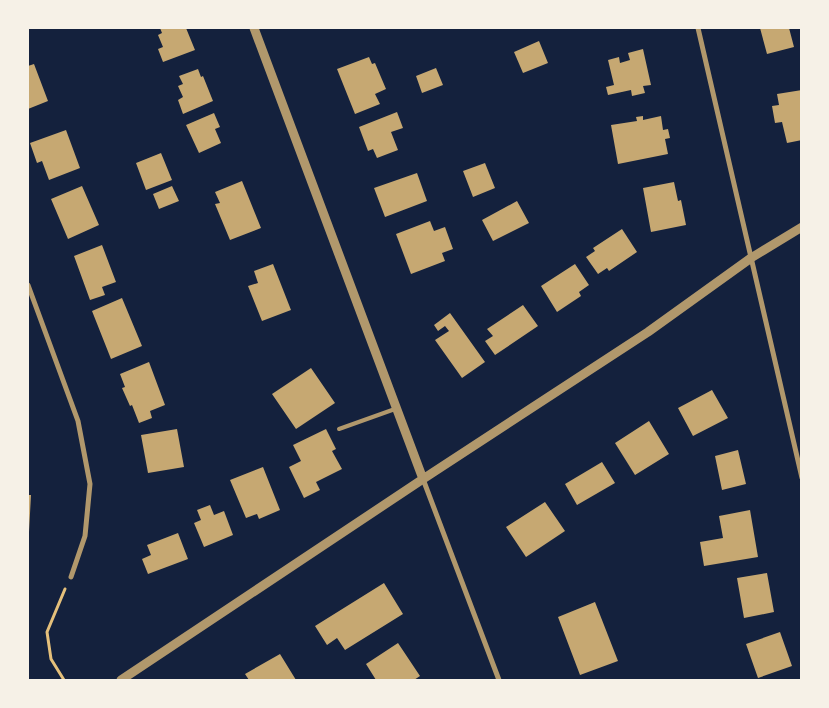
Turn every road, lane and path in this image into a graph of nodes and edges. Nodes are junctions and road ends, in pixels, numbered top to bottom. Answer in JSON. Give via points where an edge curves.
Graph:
{"nodes":[{"id":1,"x":254,"y":28,"type":"edge"},
{"id":2,"x":698,"y":28,"type":"edge"},
{"id":3,"x":802,"y":227,"type":"edge"},
{"id":4,"x":751,"y":258,"type":"junction"},
{"id":5,"x":28,"y":285,"type":"edge"},
{"id":6,"x":396,"y":408,"type":"junction"},
{"id":7,"x":338,"y":429,"type":"dead end"},
{"id":8,"x":802,"y":478,"type":"edge"},
{"id":9,"x":423,"y":479,"type":"junction"},
{"id":10,"x":71,"y":577,"type":"joint"},
{"id":11,"x":64,"y":680,"type":"edge"},
{"id":12,"x":121,"y":680,"type":"edge"},
{"id":13,"x":499,"y":680,"type":"edge"}],
"edges":[{"from":1,"to":6,"type":"street"},
{"from":2,"to":4,"type":"street"},
{"from":3,"to":4,"type":"street"},
{"from":4,"to":8,"type":"street"},
{"from":4,"to":9,"type":"street","via":[[648,332]]},
{"from":5,"to":10,"type":"street","via":[[78,421],[90,484],[85,536]]},
{"from":6,"to":7,"type":"lane"},
{"from":6,"to":9,"type":"street"},
{"from":9,"to":12,"type":"street"},
{"from":9,"to":13,"type":"street"},
{"from":10,"to":11,"type":"path","via":[[47,632],[51,659]]}]}
